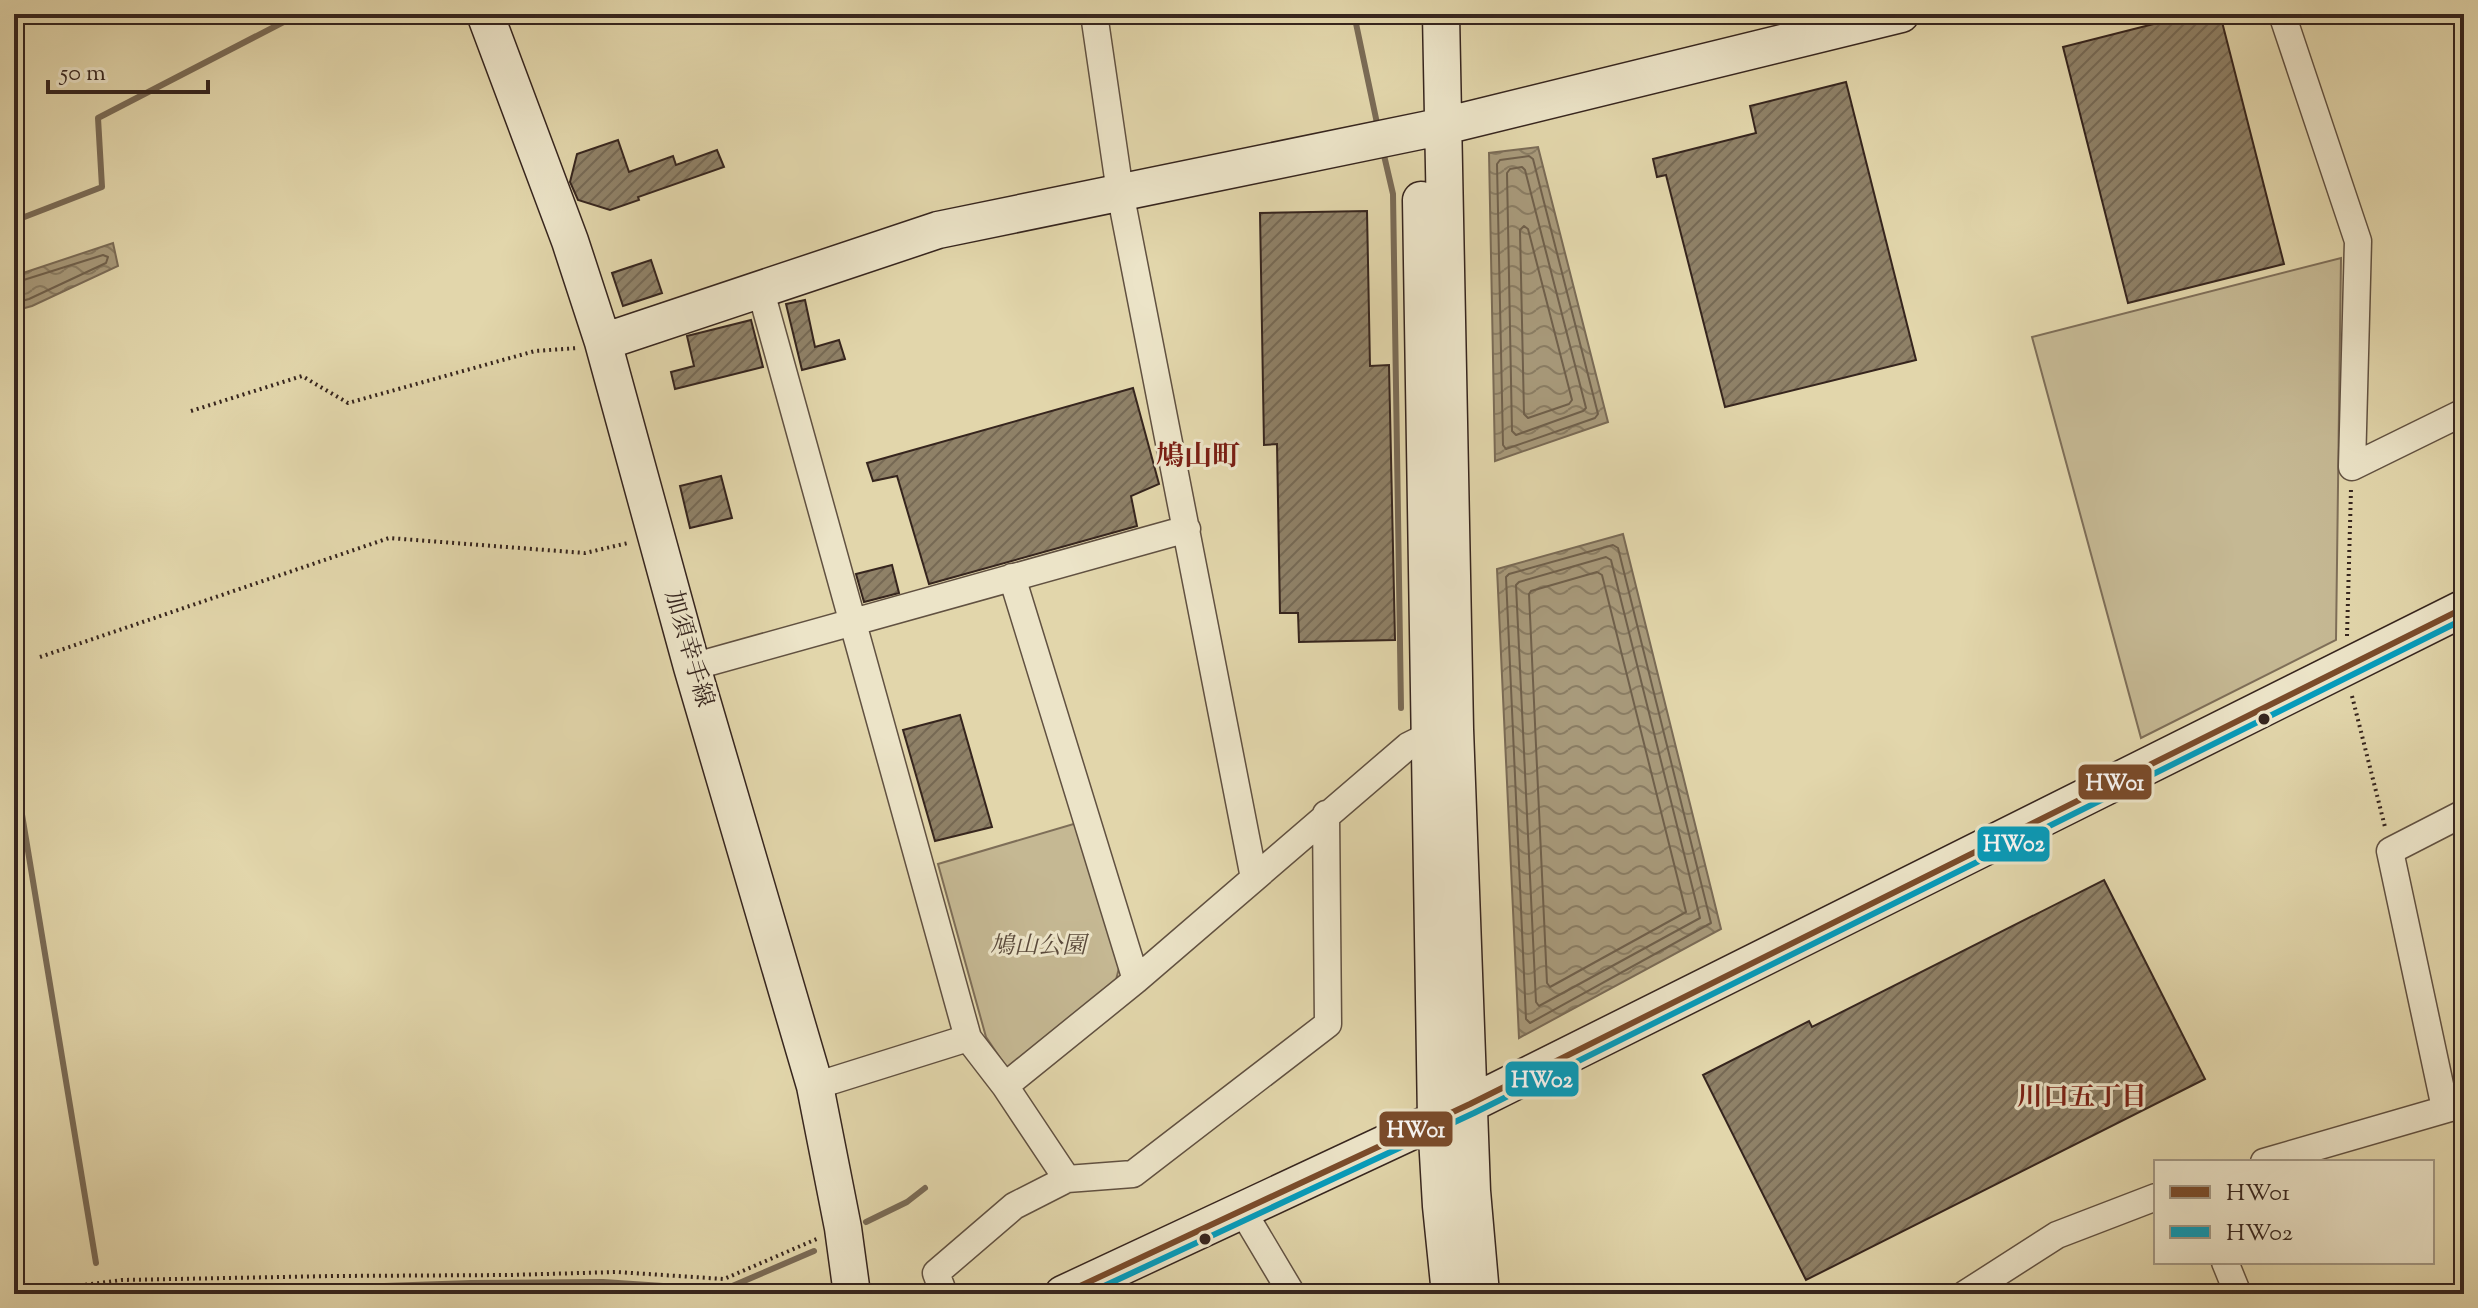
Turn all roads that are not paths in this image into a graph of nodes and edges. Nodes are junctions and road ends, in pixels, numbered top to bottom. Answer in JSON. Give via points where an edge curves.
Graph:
{"nodes":[{"id":1,"x":485,"y":14,"type":"edge"},
{"id":2,"x":1094,"y":14,"type":"edge"},
{"id":3,"x":1417,"y":14,"type":"edge"},
{"id":4,"x":1441,"y":14,"type":"edge"},
{"id":5,"x":1901,"y":14,"type":"edge"},
{"id":6,"x":2282,"y":14,"type":"edge"},
{"id":7,"x":1432,"y":129,"type":"junction"},
{"id":8,"x":1120,"y":192,"type":"junction"},
{"id":9,"x":760,"y":288,"type":"junction"},
{"id":10,"x":603,"y":342,"type":"junction"},
{"id":11,"x":2464,"y":412,"type":"edge"},
{"id":12,"x":1187,"y":529,"type":"junction"},
{"id":13,"x":1012,"y":577,"type":"junction"},
{"id":14,"x":2464,"y":608,"type":"edge"},
{"id":15,"x":855,"y":621,"type":"junction"},
{"id":16,"x":692,"y":667,"type":"junction"},
{"id":17,"x":1443,"y":732,"type":"junction"},
{"id":18,"x":2464,"y":813,"type":"edge"},
{"id":19,"x":1326,"y":814,"type":"junction"},
{"id":20,"x":1254,"y":878,"type":"junction"},
{"id":21,"x":1136,"y":980,"type":"junction"},
{"id":22,"x":968,"y":1038,"type":"junction"},
{"id":23,"x":815,"y":1086,"type":"junction"},
{"id":24,"x":1005,"y":1086,"type":"junction"},
{"id":25,"x":1470,"y":1104,"type":"junction"},
{"id":26,"x":2455,"y":1106,"type":"edge"},
{"id":27,"x":1436,"y":1120,"type":"junction"},
{"id":28,"x":2271,"y":1160,"type":"edge"},
{"id":29,"x":1067,"y":1179,"type":"junction"},
{"id":30,"x":2154,"y":1198,"type":"edge"},
{"id":31,"x":1242,"y":1210,"type":"junction"},
{"id":32,"x":2226,"y":1264,"type":"edge"},
{"id":33,"x":852,"y":1294,"type":"edge"},
{"id":34,"x":944,"y":1294,"type":"edge"},
{"id":35,"x":1063,"y":1294,"type":"edge"},
{"id":36,"x":1292,"y":1294,"type":"edge"},
{"id":37,"x":1450,"y":1294,"type":"edge"},
{"id":38,"x":1481,"y":1294,"type":"edge"},
{"id":39,"x":1965,"y":1294,"type":"edge"},
{"id":40,"x":2238,"y":1294,"type":"edge"}],
"edges":[{"from":1,"to":10,"type":"street","name":"加須幸手線"},
{"from":2,"to":8,"type":"street"},
{"from":3,"to":7,"type":"street"},
{"from":4,"to":7,"type":"street"},
{"from":5,"to":7,"type":"street"},
{"from":6,"to":11,"type":"street","via":[[2358,241],[2352,467]]},
{"from":7,"to":8,"type":"street"},
{"from":7,"to":17,"type":"street"},
{"from":8,"to":9,"type":"street","via":[[938,230]]},
{"from":8,"to":12,"type":"street"},
{"from":9,"to":10,"type":"street"},
{"from":9,"to":15,"type":"street"},
{"from":10,"to":16,"type":"street","name":"加須幸手線"},
{"from":12,"to":13,"type":"street"},
{"from":12,"to":20,"type":"street"},
{"from":13,"to":15,"type":"street"},
{"from":13,"to":21,"type":"street"},
{"from":14,"to":25,"type":"street"},
{"from":15,"to":16,"type":"street"},
{"from":15,"to":22,"type":"street"},
{"from":16,"to":23,"type":"street","name":"加須幸手線"},
{"from":17,"to":19,"type":"street","via":[[1408,746]]},
{"from":17,"to":25,"type":"street"},
{"from":17,"to":27,"type":"street"},
{"from":18,"to":26,"type":"street","via":[[2390,851]]},
{"from":19,"to":20,"type":"street"},
{"from":19,"to":29,"type":"street","via":[[1328,1024],[1133,1174]]},
{"from":20,"to":21,"type":"street"},
{"from":21,"to":24,"type":"street"},
{"from":22,"to":23,"type":"street"},
{"from":22,"to":24,"type":"street"},
{"from":23,"to":33,"type":"street","name":"加須幸手線"},
{"from":24,"to":29,"type":"street"},
{"from":25,"to":27,"type":"street"},
{"from":25,"to":38,"type":"street"},
{"from":26,"to":28,"type":"street"},
{"from":27,"to":31,"type":"street"},
{"from":27,"to":37,"type":"street"},
{"from":29,"to":34,"type":"street","via":[[1014,1206],[936,1273]]},
{"from":30,"to":39,"type":"street","via":[[2057,1235]]},
{"from":31,"to":35,"type":"street"},
{"from":31,"to":36,"type":"street"},
{"from":32,"to":40,"type":"street"}]}
